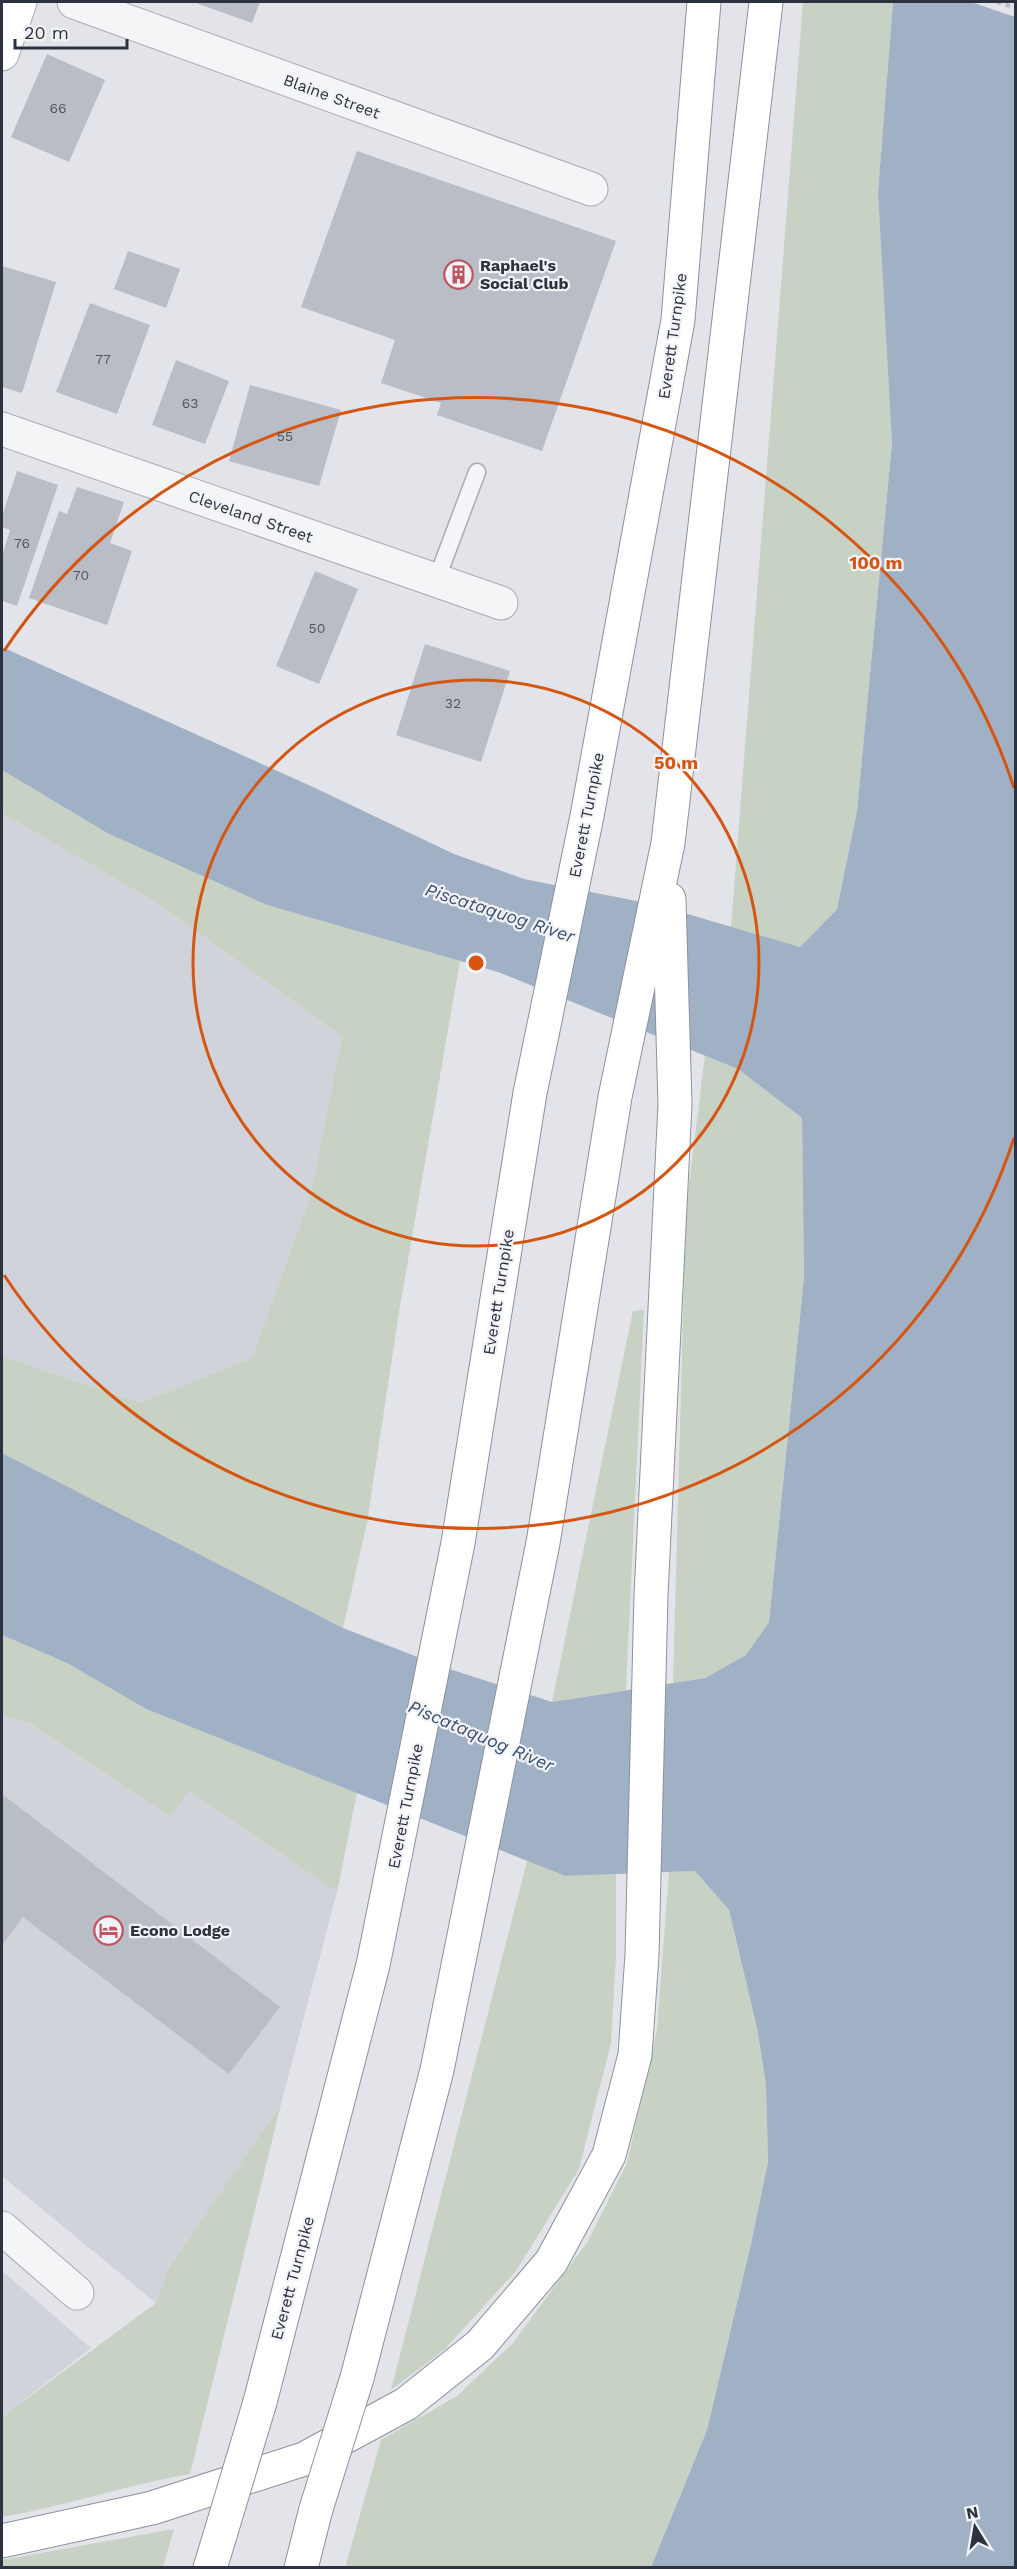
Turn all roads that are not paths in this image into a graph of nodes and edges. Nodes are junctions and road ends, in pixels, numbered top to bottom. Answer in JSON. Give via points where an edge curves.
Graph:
{"nodes":[{"id":1,"x":20,"y":2,"type":"edge"},
{"id":2,"x":74,"y":2,"type":"edge"},
{"id":3,"x":704,"y":2,"type":"edge"},
{"id":4,"x":766,"y":2,"type":"edge"},
{"id":5,"x":2,"y":54,"type":"edge"},
{"id":6,"x":591,"y":189,"type":"dead end"},
{"id":7,"x":2,"y":429,"type":"edge"},
{"id":8,"x":477,"y":472,"type":"dead end"},
{"id":9,"x":436,"y":581,"type":"junction"},
{"id":10,"x":501,"y":603,"type":"dead end"},
{"id":11,"x":668,"y":843,"type":"junction"},
{"id":12,"x":2,"y":2228,"type":"edge"},
{"id":13,"x":77,"y":2293,"type":"dead end"},
{"id":14,"x":2,"y":2541,"type":"edge"},
{"id":15,"x":210,"y":2568,"type":"edge"},
{"id":16,"x":301,"y":2568,"type":"edge"}],
"edges":[{"from":1,"to":5,"type":"main road"},
{"from":2,"to":6,"type":"street","name":"Blaine Street"},
{"from":3,"to":15,"type":"main road","name":"Everett Turnpike","bridge":true,"via":[[678,320],[587,816],[530,1093],[458,1543],[374,1965],[260,2402]]},
{"from":4,"to":11,"type":"main road"},
{"from":7,"to":9,"type":"street","name":"Cleveland Street"},
{"from":8,"to":9,"type":"lane"},
{"from":9,"to":10,"type":"street","name":"Cleveland Street"},
{"from":11,"to":14,"type":"main road","via":[[675,1104],[651,1595],[642,1955],[635,2055],[609,2155],[551,2262],[480,2345],[406,2404],[304,2459],[152,2508]]},
{"from":11,"to":16,"type":"main road","bridge":true,"via":[[615,1097],[543,1543],[437,2070],[357,2378]]},
{"from":12,"to":13,"type":"street"}]}
